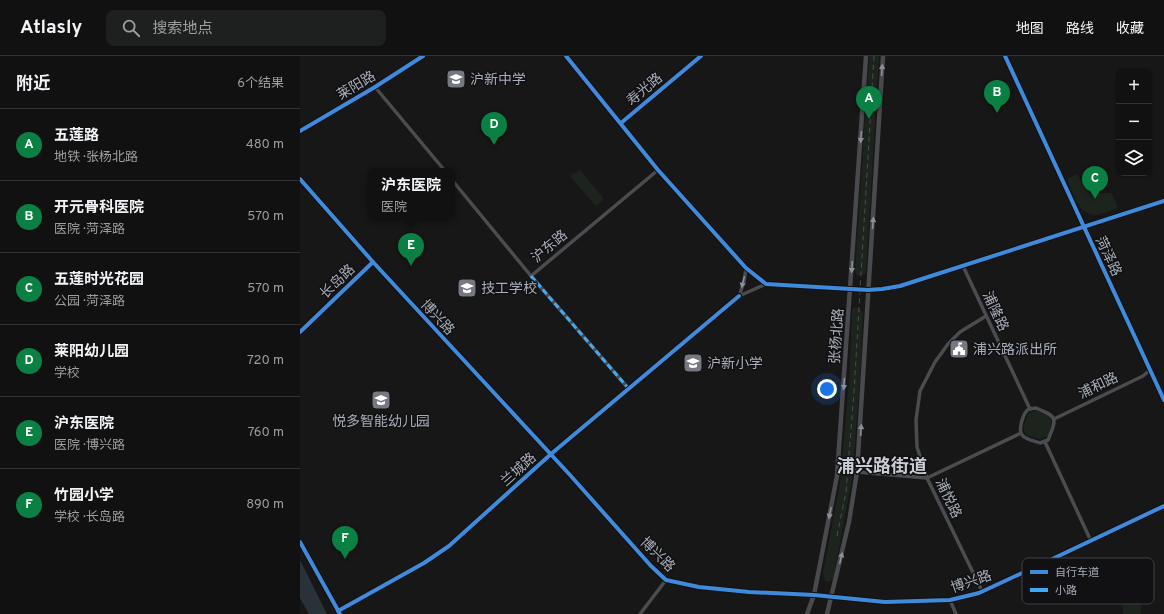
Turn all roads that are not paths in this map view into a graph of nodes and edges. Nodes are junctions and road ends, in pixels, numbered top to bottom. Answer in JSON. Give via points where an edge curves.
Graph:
{"nodes":[{"id":1,"x":423,"y":56,"type":"edge"},
{"id":2,"x":566,"y":56,"type":"edge"},
{"id":3,"x":700,"y":56,"type":"edge"},
{"id":4,"x":866,"y":56,"type":"edge"},
{"id":5,"x":883,"y":56,"type":"edge"},
{"id":6,"x":1005,"y":56,"type":"edge"},
{"id":7,"x":375,"y":86,"type":"junction"},
{"id":8,"x":621,"y":123,"type":"junction"},
{"id":9,"x":300,"y":131,"type":"edge"},
{"id":10,"x":443,"y":168,"type":"edge"},
{"id":11,"x":658,"y":170,"type":"junction"},
{"id":12,"x":300,"y":179,"type":"edge"},
{"id":13,"x":455,"y":184,"type":"edge"},
{"id":14,"x":1164,"y":201,"type":"edge"},
{"id":15,"x":1084,"y":228,"type":"junction"},
{"id":16,"x":372,"y":262,"type":"junction"},
{"id":17,"x":963,"y":266,"type":"junction"},
{"id":18,"x":746,"y":268,"type":"junction"},
{"id":19,"x":531,"y":276,"type":"junction"},
{"id":20,"x":766,"y":284,"type":"junction"},
{"id":21,"x":851,"y":289,"type":"junction"},
{"id":22,"x":868,"y":290,"type":"junction"},
{"id":23,"x":739,"y":296,"type":"junction"},
{"id":24,"x":986,"y":316,"type":"junction"},
{"id":25,"x":300,"y":332,"type":"edge"},
{"id":26,"x":1150,"y":370,"type":"junction"},
{"id":27,"x":628,"y":388,"type":"junction"},
{"id":28,"x":1164,"y":400,"type":"edge"},
{"id":29,"x":1030,"y":409,"type":"junction"},
{"id":30,"x":1054,"y":418,"type":"junction"},
{"id":31,"x":1021,"y":433,"type":"junction"},
{"id":32,"x":1045,"y":442,"type":"junction"},
{"id":33,"x":551,"y":454,"type":"junction"},
{"id":34,"x":857,"y":472,"type":"junction"},
{"id":35,"x":927,"y":478,"type":"junction"},
{"id":36,"x":1164,"y":506,"type":"edge"},
{"id":37,"x":1091,"y":541,"type":"junction"},
{"id":38,"x":300,"y":542,"type":"edge"},
{"id":39,"x":1054,"y":558,"type":"edge"},
{"id":40,"x":1022,"y":573,"type":"edge"},
{"id":41,"x":666,"y":580,"type":"junction"},
{"id":42,"x":982,"y":591,"type":"junction"},
{"id":43,"x":814,"y":595,"type":"junction"},
{"id":44,"x":832,"y":596,"type":"junction"},
{"id":45,"x":950,"y":600,"type":"junction"},
{"id":46,"x":339,"y":612,"type":"edge"},
{"id":47,"x":640,"y":614,"type":"edge"},
{"id":48,"x":807,"y":614,"type":"edge"},
{"id":49,"x":827,"y":614,"type":"edge"},
{"id":50,"x":956,"y":614,"type":"edge"}],
"edges":[{"from":1,"to":7,"type":"street","name":"莱阳路"},
{"from":2,"to":8,"type":"street"},
{"from":3,"to":8,"type":"street","name":"寿光路"},
{"from":4,"to":21,"type":"main road","name":"张杨北路","one_way":true},
{"from":22,"to":5,"type":"main road","name":"张杨北路","one_way":true},
{"from":6,"to":15,"type":"street","name":"菏泽路"},
{"from":7,"to":9,"type":"street","name":"莱阳路"},
{"from":7,"to":10,"type":"street"},
{"from":8,"to":11,"type":"street"},
{"from":11,"to":18,"type":"street"},
{"from":11,"to":19,"type":"street","name":"沪东路"},
{"from":12,"to":16,"type":"street","name":"博兴路"},
{"from":13,"to":19,"type":"street","name":"沪东路"},
{"from":14,"to":15,"type":"street"},
{"from":15,"to":17,"type":"street"},
{"from":15,"to":26,"type":"street","name":"菏泽路"},
{"from":16,"to":25,"type":"street","name":"长岛路"},
{"from":16,"to":33,"type":"street","name":"博兴路"},
{"from":17,"to":22,"type":"street","via":[[900,286]]},
{"from":17,"to":24,"type":"street","name":"浦隆路"},
{"from":18,"to":20,"type":"street"},
{"from":18,"to":23,"type":"street","one_way":true},
{"from":19,"to":27,"type":"street"},
{"from":20,"to":21,"type":"street"},
{"from":20,"to":23,"type":"street","name":"兰城路"},
{"from":21,"to":22,"type":"street"},
{"from":21,"to":43,"type":"main road","name":"张杨北路","one_way":true,"via":[[837,476]]},
{"from":34,"to":22,"type":"main road","name":"张杨北路","one_way":true},
{"from":23,"to":27,"type":"street","name":"兰城路"},
{"from":24,"to":29,"type":"street","name":"浦隆路"},
{"from":24,"to":35,"type":"street","name":"浦悦路","via":[[960,332],[948,344],[920,391],[916,420],[917,447]]},
{"from":26,"to":28,"type":"street","name":"菏泽路"},
{"from":26,"to":30,"type":"street","name":"浦和路","via":[[1143,376]]},
{"from":27,"to":33,"type":"street","name":"兰城路"},
{"from":29,"to":30,"type":"street","via":[[1036,408]]},
{"from":29,"to":31,"type":"street","via":[[1020,427]]},
{"from":30,"to":32,"type":"street","via":[[1055,424]]},
{"from":31,"to":32,"type":"street","via":[[1029,439]]},
{"from":31,"to":35,"type":"street"},
{"from":32,"to":37,"type":"street"},
{"from":33,"to":41,"type":"street","name":"博兴路"},
{"from":33,"to":46,"type":"street","name":"兰城路","via":[[448,546],[424,563]]},
{"from":34,"to":35,"type":"street"},
{"from":44,"to":34,"type":"main road","name":"张杨北路","one_way":true,"via":[[849,522]]},
{"from":35,"to":42,"type":"street","name":"浦悦路"},
{"from":36,"to":37,"type":"street","name":"博兴路"},
{"from":37,"to":39,"type":"street","name":"博兴路"},
{"from":38,"to":46,"type":"street"},
{"from":40,"to":42,"type":"street","name":"博兴路"},
{"from":41,"to":43,"type":"street","name":"博兴路","via":[[699,587]]},
{"from":41,"to":47,"type":"street"},
{"from":42,"to":45,"type":"street","name":"博兴路"},
{"from":43,"to":44,"type":"street","name":"博兴路"},
{"from":43,"to":48,"type":"main road","name":"张杨北路"},
{"from":44,"to":45,"type":"street","name":"博兴路","via":[[885,602]]},
{"from":44,"to":49,"type":"main road","name":"张杨北路"},
{"from":45,"to":50,"type":"street"}]}
